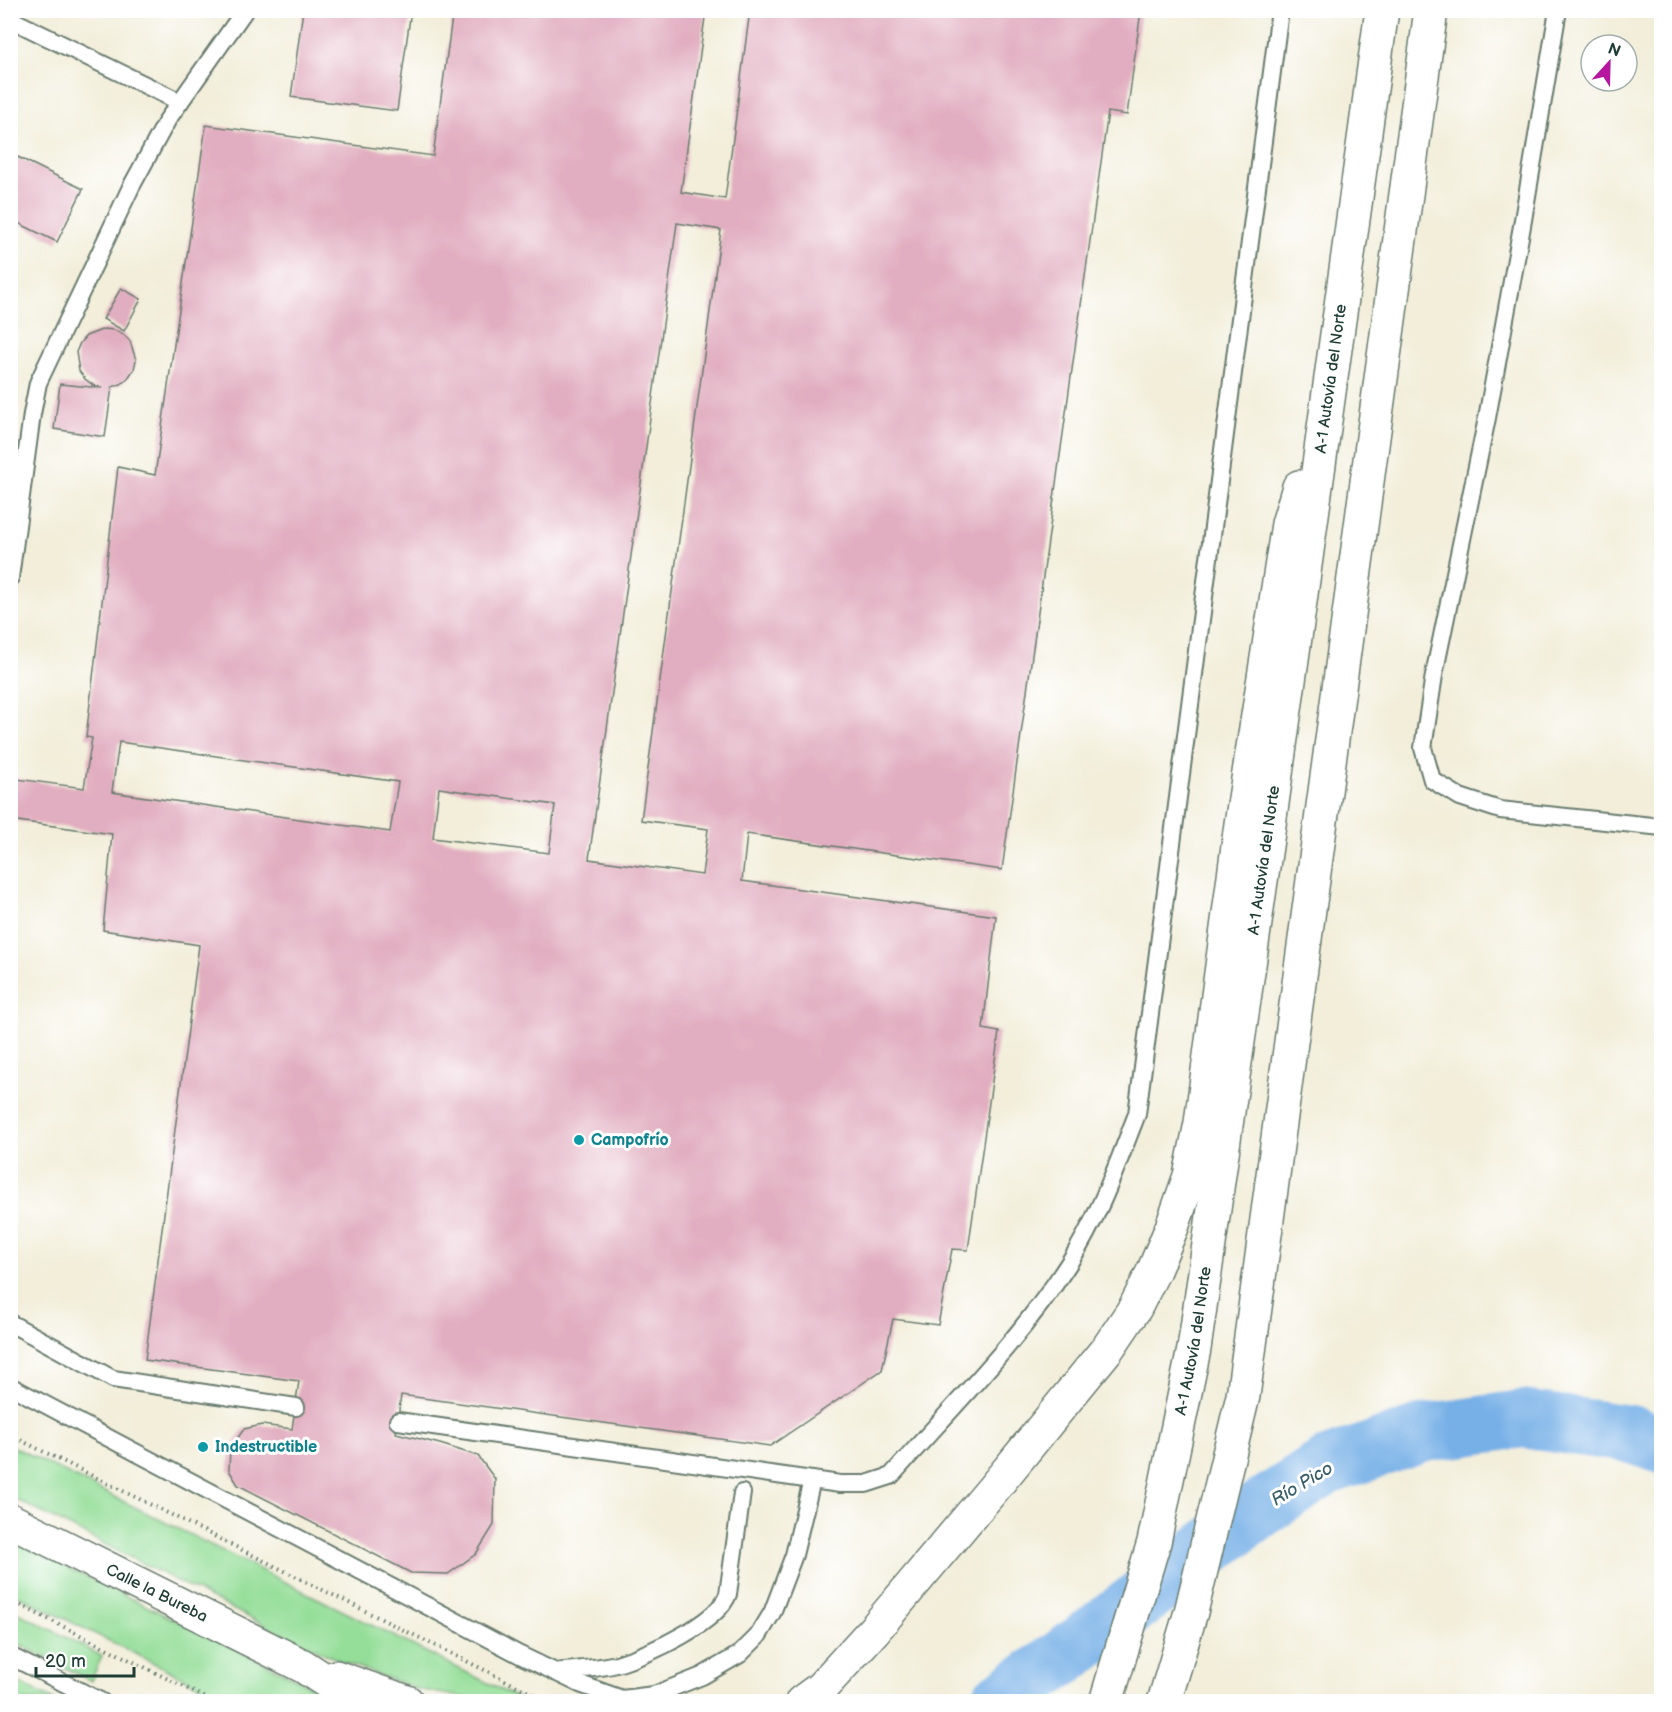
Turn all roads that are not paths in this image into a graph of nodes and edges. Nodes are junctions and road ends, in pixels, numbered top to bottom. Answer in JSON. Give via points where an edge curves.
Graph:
{"nodes":[{"id":1,"x":245,"y":10,"type":"edge"},
{"id":2,"x":1280,"y":10,"type":"edge"},
{"id":3,"x":1382,"y":10,"type":"edge"},
{"id":4,"x":1431,"y":10,"type":"edge"},
{"id":5,"x":1558,"y":10,"type":"edge"},
{"id":6,"x":10,"y":19,"type":"edge"},
{"id":7,"x":180,"y":102,"type":"junction"},
{"id":8,"x":1329,"y":395,"type":"junction"},
{"id":9,"x":10,"y":578,"type":"edge"},
{"id":10,"x":1662,"y":827,"type":"edge"},
{"id":11,"x":10,"y":1323,"type":"edge"},
{"id":12,"x":10,"y":1386,"type":"edge"},
{"id":13,"x":296,"y":1407,"type":"dead end"},
{"id":14,"x":398,"y":1421,"type":"dead end"},
{"id":15,"x":812,"y":1480,"type":"junction"},
{"id":16,"x":742,"y":1493,"type":"dead end"},
{"id":17,"x":10,"y":1520,"type":"edge"},
{"id":18,"x":10,"y":1656,"type":"edge"},
{"id":19,"x":303,"y":1666,"type":"junction"},
{"id":20,"x":555,"y":1672,"type":"junction"},
{"id":21,"x":102,"y":1701,"type":"edge"},
{"id":22,"x":358,"y":1701,"type":"edge"},
{"id":23,"x":407,"y":1701,"type":"edge"},
{"id":24,"x":802,"y":1701,"type":"edge"},
{"id":25,"x":1107,"y":1701,"type":"edge"},
{"id":26,"x":1164,"y":1701,"type":"edge"}],
"edges":[{"from":1,"to":7,"type":"lane"},
{"from":2,"to":15,"type":"lane","via":[[1137,1114],[1103,1202],[1069,1263],[1012,1340],[891,1476],[866,1484]]},
{"from":3,"to":8,"type":"main road","name":"A-1 Autovía del Norte"},
{"from":4,"to":26,"type":"main road","via":[[1243,1396],[1191,1612]]},
{"from":5,"to":10,"type":"lane","via":[[1518,249],[1423,748],[1432,780],[1460,797],[1500,810]]},
{"from":6,"to":7,"type":"lane"},
{"from":7,"to":9,"type":"lane","via":[[131,188],[38,383]]},
{"from":8,"to":24,"type":"main road","via":[[1288,524],[1241,824],[1201,1123],[1190,1176],[1172,1227],[1135,1308],[1108,1348],[874,1630],[821,1688]]},
{"from":8,"to":25,"type":"main road","name":"A-1 Autovía del Norte","via":[[1194,1349],[1154,1542]]},
{"from":11,"to":13,"type":"lane","via":[[113,1379]]},
{"from":12,"to":20,"type":"lane"},
{"from":14,"to":15,"type":"lane"},
{"from":15,"to":20,"type":"lane","via":[[794,1555],[772,1613],[758,1636],[740,1654],[702,1676],[654,1695],[622,1699]]},
{"from":16,"to":20,"type":"lane","via":[[728,1594],[713,1616],[671,1641],[619,1664]]},
{"from":17,"to":19,"type":"main road","name":"Calle la Bureba"},
{"from":18,"to":21,"type":"lane"},
{"from":19,"to":22,"type":"main road","name":"Calle la Bureba"},
{"from":19,"to":23,"type":"main road","name":"Calle la Bureba"}]}
